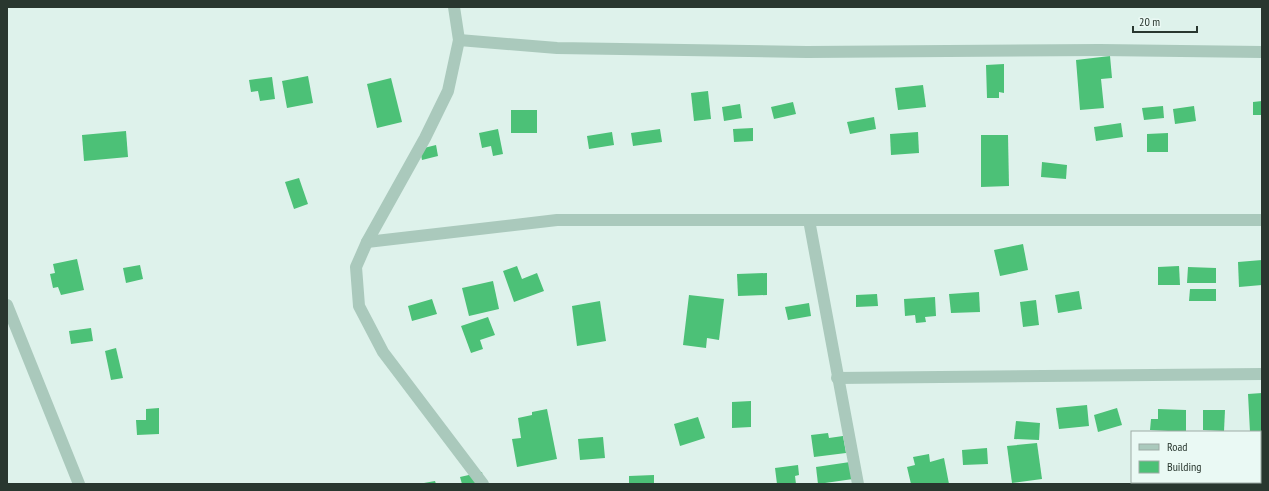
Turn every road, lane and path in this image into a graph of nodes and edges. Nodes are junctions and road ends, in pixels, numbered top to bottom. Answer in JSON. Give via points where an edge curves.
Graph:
{"nodes":[{"id":1,"x":454,"y":7,"type":"edge"},
{"id":2,"x":459,"y":40,"type":"junction"},
{"id":3,"x":1262,"y":52,"type":"edge"},
{"id":4,"x":808,"y":220,"type":"junction"},
{"id":5,"x":1262,"y":220,"type":"edge"},
{"id":6,"x":367,"y":242,"type":"junction"},
{"id":7,"x":7,"y":305,"type":"edge"},
{"id":8,"x":1262,"y":374,"type":"edge"},
{"id":9,"x":837,"y":378,"type":"junction"},
{"id":10,"x":79,"y":484,"type":"edge"},
{"id":11,"x":483,"y":484,"type":"edge"},
{"id":12,"x":858,"y":484,"type":"edge"}],
"edges":[{"from":1,"to":2,"type":"street"},
{"from":2,"to":3,"type":"street","via":[[573,48],[807,52]]},
{"from":2,"to":6,"type":"street","via":[[448,91]]},
{"from":4,"to":5,"type":"street"},
{"from":4,"to":6,"type":"street","via":[[557,220]]},
{"from":4,"to":9,"type":"street"},
{"from":6,"to":11,"type":"street","via":[[356,267],[359,306],[383,352]]},
{"from":7,"to":10,"type":"street"},
{"from":8,"to":9,"type":"street"},
{"from":9,"to":12,"type":"street"}]}
